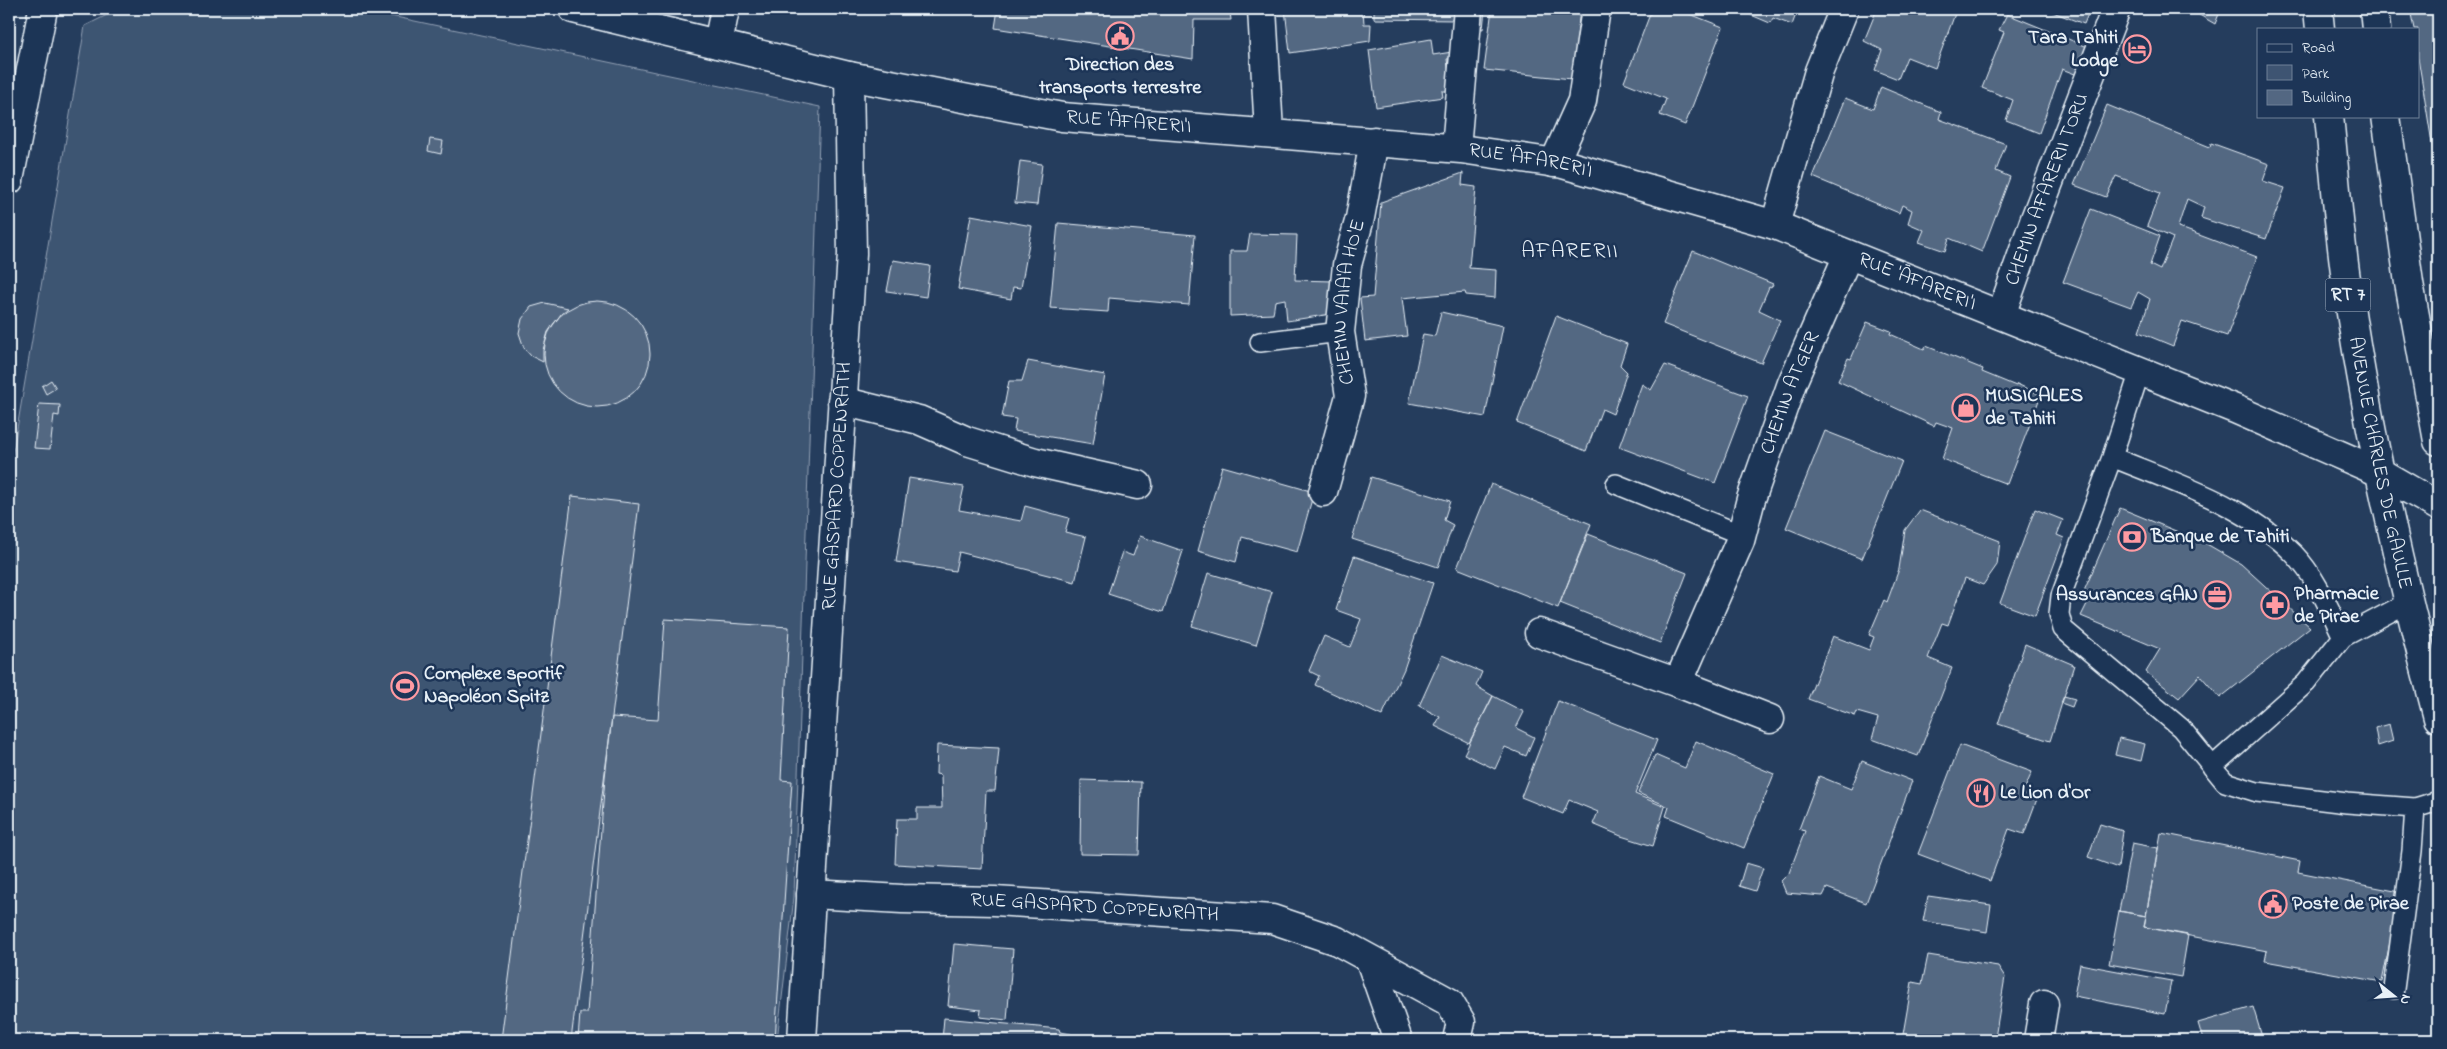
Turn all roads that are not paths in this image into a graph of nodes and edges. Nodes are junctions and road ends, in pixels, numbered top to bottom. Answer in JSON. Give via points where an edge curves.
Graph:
{"nodes":[{"id":1,"x":43,"y":9,"type":"edge"},
{"id":2,"x":574,"y":9,"type":"edge"},
{"id":3,"x":725,"y":9,"type":"edge"},
{"id":4,"x":1262,"y":9,"type":"edge"},
{"id":5,"x":1468,"y":9,"type":"edge"},
{"id":6,"x":1596,"y":9,"type":"edge"},
{"id":7,"x":1844,"y":9,"type":"edge"},
{"id":8,"x":2116,"y":9,"type":"edge"},
{"id":9,"x":2318,"y":9,"type":"edge"},
{"id":10,"x":2374,"y":9,"type":"edge"},
{"id":11,"x":2320,"y":28,"type":"edge"},
{"id":12,"x":2376,"y":28,"type":"edge"},
{"id":13,"x":718,"y":44,"type":"junction"},
{"id":14,"x":849,"y":76,"type":"junction"},
{"id":15,"x":2329,"y":118,"type":"edge"},
{"id":16,"x":2386,"y":118,"type":"edge"},
{"id":17,"x":1269,"y":132,"type":"junction"},
{"id":18,"x":1374,"y":141,"type":"junction"},
{"id":19,"x":1456,"y":148,"type":"junction"},
{"id":20,"x":1554,"y":163,"type":"junction"},
{"id":21,"x":9,"y":180,"type":"edge"},
{"id":22,"x":1775,"y":225,"type":"junction"},
{"id":23,"x":1848,"y":255,"type":"junction"},
{"id":24,"x":2001,"y":315,"type":"junction"},
{"id":25,"x":1340,"y":332,"type":"junction"},
{"id":26,"x":1260,"y":342,"type":"dead end"},
{"id":27,"x":2140,"y":371,"type":"junction"},
{"id":28,"x":842,"y":401,"type":"junction"},
{"id":29,"x":2438,"y":441,"type":"edge"},
{"id":30,"x":2112,"y":457,"type":"junction"},
{"id":31,"x":2379,"y":472,"type":"junction"},
{"id":32,"x":1616,"y":484,"type":"dead end"},
{"id":33,"x":1138,"y":485,"type":"dead end"},
{"id":34,"x":1323,"y":492,"type":"dead end"},
{"id":35,"x":2438,"y":506,"type":"edge"},
{"id":36,"x":1742,"y":535,"type":"junction"},
{"id":37,"x":2407,"y":603,"type":"junction"},
{"id":38,"x":1539,"y":633,"type":"dead end"},
{"id":39,"x":2343,"y":636,"type":"junction"},
{"id":40,"x":1678,"y":683,"type":"junction"},
{"id":41,"x":2438,"y":718,"type":"edge"},
{"id":42,"x":1770,"y":719,"type":"dead end"},
{"id":43,"x":2212,"y":768,"type":"junction"},
{"id":44,"x":2438,"y":801,"type":"edge"},
{"id":45,"x":2415,"y":808,"type":"junction"},
{"id":46,"x":811,"y":894,"type":"junction"},
{"id":47,"x":1370,"y":960,"type":"junction"},
{"id":48,"x":2394,"y":989,"type":"dead end"},
{"id":49,"x":2044,"y":1004,"type":"dead end"},
{"id":50,"x":802,"y":1040,"type":"edge"},
{"id":51,"x":1398,"y":1040,"type":"edge"},
{"id":52,"x":1457,"y":1040,"type":"edge"},
{"id":53,"x":2038,"y":1040,"type":"edge"}],
"edges":[{"from":1,"to":21,"type":"street"},
{"from":2,"to":13,"type":"street","name":"RUE 'ĀFARERI'I"},
{"from":3,"to":13,"type":"street"},
{"from":4,"to":17,"type":"street"},
{"from":5,"to":19,"type":"street"},
{"from":6,"to":20,"type":"street","via":[[1582,101]]},
{"from":7,"to":22,"type":"street","via":[[1819,71]]},
{"from":8,"to":24,"type":"street","name":"CHEMIN AFARERII TORU"},
{"from":9,"to":11,"type":"street"},
{"from":10,"to":12,"type":"street"},
{"from":13,"to":14,"type":"street","name":"RUE 'ĀFARERI'I"},
{"from":14,"to":17,"type":"street","name":"RUE 'ĀFARERI'I","via":[[1062,117]]},
{"from":14,"to":28,"type":"street","name":"RUE GASPARD COPPENRATH","via":[[852,254]]},
{"from":15,"to":31,"type":"street","name":"AVENUE CHARLES DE GAULLE","number":"RT 7","via":[[2347,292]]},
{"from":16,"to":29,"type":"street","via":[[2409,283]]},
{"from":17,"to":18,"type":"street","name":"RUE 'ĀFARERI'I"},
{"from":18,"to":19,"type":"street","name":"RUE 'ĀFARERI'I"},
{"from":18,"to":25,"type":"street","name":"CHEMIN VAIA'A HO'E","via":[[1360,218],[1347,265]]},
{"from":19,"to":20,"type":"street","name":"RUE 'ĀFARERI'I"},
{"from":20,"to":22,"type":"street","name":"RUE 'ĀFARERI'I"},
{"from":22,"to":23,"type":"street","name":"RUE 'ĀFARERI'I"},
{"from":23,"to":24,"type":"street","name":"RUE 'ĀFARERI'I"},
{"from":23,"to":36,"type":"street","name":"CHEMIN ATGER","via":[[1792,383],[1750,499]]},
{"from":24,"to":27,"type":"street","name":"RUE 'ĀFARERI'I"},
{"from":25,"to":26,"type":"lane"},
{"from":25,"to":34,"type":"street","name":"CHEMIN VAIA'A HO'E","via":[[1350,396]]},
{"from":27,"to":30,"type":"lane"},
{"from":27,"to":31,"type":"street","name":"RUE 'ĀFARERI'I"},
{"from":28,"to":33,"type":"street","via":[[919,420],[967,441],[1035,462]]},
{"from":28,"to":46,"type":"street","name":"RUE GASPARD COPPENRATH"},
{"from":30,"to":39,"type":"lane","via":[[2205,495],[2246,516],[2294,554],[2320,590]]},
{"from":30,"to":43,"type":"lane","via":[[2061,596],[2058,614],[2063,629],[2181,728]]},
{"from":31,"to":35,"type":"street","name":"RUE 'ĀFARERI'I"},
{"from":31,"to":37,"type":"street","name":"AVENUE CHARLES DE GAULLE","number":"RT 7"},
{"from":32,"to":36,"type":"lane"},
{"from":36,"to":40,"type":"street","name":"CHEMIN ATGER"},
{"from":37,"to":39,"type":"lane"},
{"from":37,"to":41,"type":"street","name":"AVENUE CHARLES DE GAULLE","number":"RT 7"},
{"from":38,"to":40,"type":"street"},
{"from":39,"to":43,"type":"lane","via":[[2306,684]]},
{"from":40,"to":42,"type":"street"},
{"from":43,"to":45,"type":"lane","via":[[2225,782],[2257,792]]},
{"from":44,"to":45,"type":"lane"},
{"from":45,"to":48,"type":"lane"},
{"from":46,"to":47,"type":"street","name":"RUE GASPARD COPPENRATH","via":[[902,900],[995,901],[1272,920],[1337,941]]},
{"from":46,"to":50,"type":"street","name":"RUE GASPARD COPPENRATH"},
{"from":47,"to":51,"type":"street"},
{"from":47,"to":52,"type":"street","name":"RUE GASPARD COPPENRATH","via":[[1449,1002],[1462,1022]]},
{"from":49,"to":53,"type":"street"}]}
